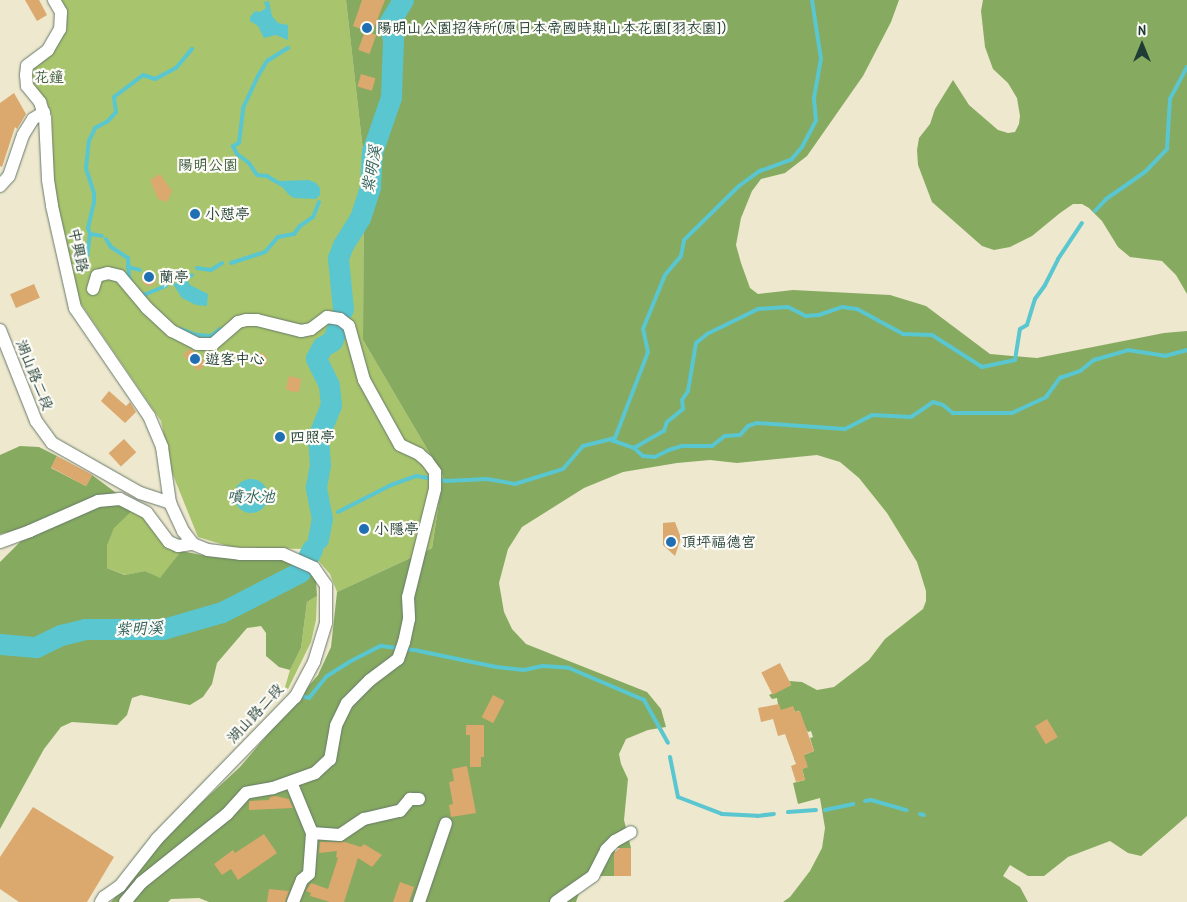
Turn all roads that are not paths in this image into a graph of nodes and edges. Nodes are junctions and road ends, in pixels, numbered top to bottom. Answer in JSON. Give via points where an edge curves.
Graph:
{"nodes":[{"id":1,"x":54,"y":0,"type":"edge"},
{"id":2,"x":44,"y":112,"type":"junction"},
{"id":3,"x":0,"y":186,"type":"edge"},
{"id":4,"x":93,"y":289,"type":"dead end"},
{"id":5,"x":0,"y":330,"type":"edge"},
{"id":6,"x":170,"y":503,"type":"junction"},
{"id":7,"x":0,"y":542,"type":"edge"},
{"id":8,"x":193,"y":544,"type":"junction"},
{"id":9,"x":291,"y":782,"type":"junction"},
{"id":10,"x":418,"y":799,"type":"dead end"},
{"id":11,"x":446,"y":823,"type":"dead end"},
{"id":12,"x":631,"y":832,"type":"dead end"},
{"id":13,"x":312,"y":833,"type":"junction"},
{"id":14,"x":120,"y":886,"type":"junction"},
{"id":15,"x":101,"y":902,"type":"edge"},
{"id":16,"x":115,"y":902,"type":"edge"},
{"id":17,"x":125,"y":902,"type":"edge"},
{"id":18,"x":293,"y":902,"type":"edge"},
{"id":19,"x":419,"y":902,"type":"edge"},
{"id":20,"x":556,"y":902,"type":"edge"}],
"edges":[{"from":1,"to":2,"type":"street","name":"中興路","via":[[61,12],[60,28],[48,50],[28,66],[26,75],[26,86]]},
{"from":2,"to":3,"type":"street","via":[[33,119],[22,134],[9,176]]},
{"from":2,"to":6,"type":"street","name":"中興路","via":[[52,206],[75,308],[148,416],[162,447]]},
{"from":4,"to":9,"type":"street","via":[[97,276],[108,273],[120,276],[172,331],[197,344],[213,344],[238,322],[246,320],[301,331],[311,329],[327,317],[340,319],[348,326],[364,380],[400,445],[419,454],[435,472],[435,489],[413,569],[408,598],[409,619],[398,659],[369,681],[348,703],[336,726],[330,759],[316,773]]},
{"from":5,"to":6,"type":"street","name":"湖山路二段","via":[[36,421],[52,442],[140,492]]},
{"from":6,"to":8,"type":"street","via":[[183,532]]},
{"from":7,"to":8,"type":"street","name":"湖山路二段","via":[[98,501],[120,499],[147,513],[169,542],[178,546]]},
{"from":8,"to":14,"type":"street","name":"湖山路二段","via":[[208,550],[240,554],[283,554],[306,563],[326,585],[326,623],[314,662],[295,697],[158,839]]},
{"from":9,"to":13,"type":"street"},
{"from":9,"to":17,"type":"street","via":[[246,793],[228,814],[141,883]]},
{"from":10,"to":13,"type":"street","via":[[410,799],[395,813],[364,819],[340,835]]},
{"from":11,"to":19,"type":"street"},
{"from":12,"to":20,"type":"street","via":[[606,850],[593,876]]},
{"from":13,"to":18,"type":"street","via":[[309,874],[302,880]]},
{"from":14,"to":15,"type":"street","name":"湖山路二段"},
{"from":14,"to":16,"type":"street","name":"湖山路二段"}]}
